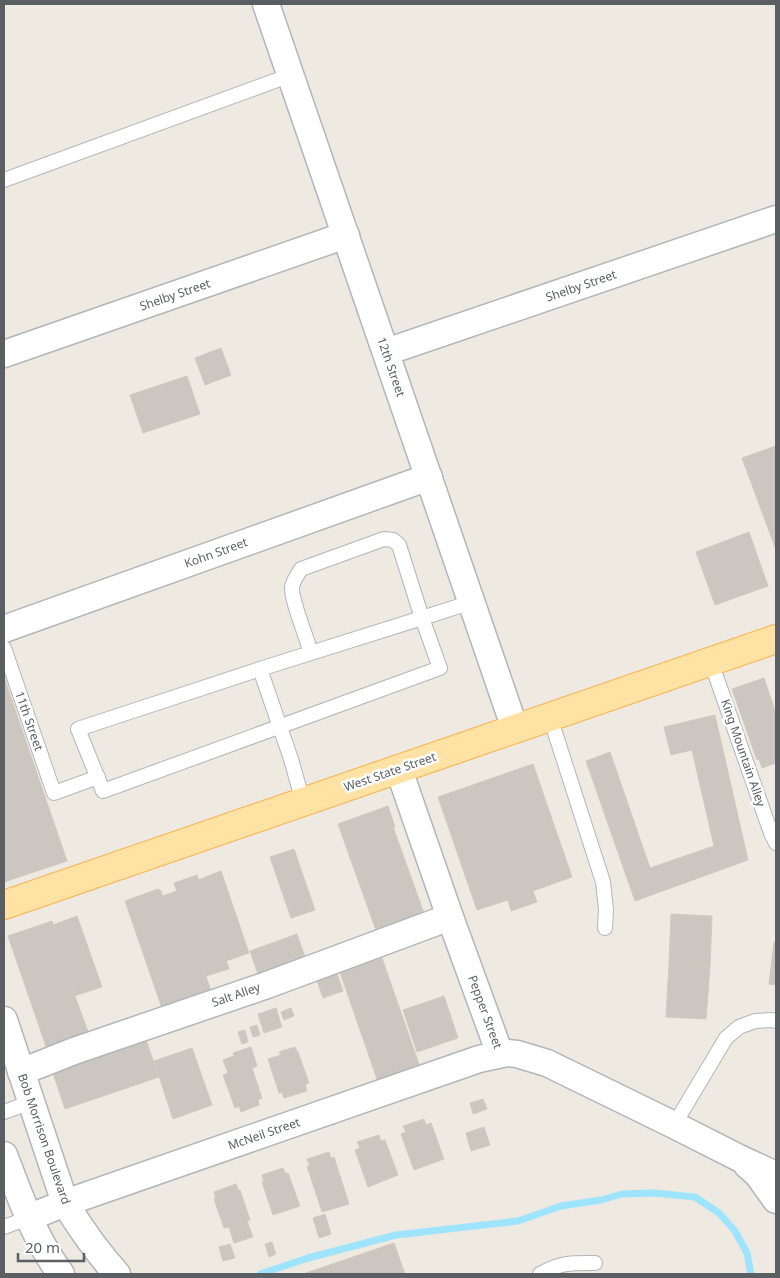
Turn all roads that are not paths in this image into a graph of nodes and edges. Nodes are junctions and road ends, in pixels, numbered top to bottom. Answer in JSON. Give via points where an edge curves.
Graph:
{"nodes":[{"id":1,"x":266,"y":4,"type":"edge"},
{"id":2,"x":291,"y":75,"type":"junction"},
{"id":3,"x":4,"y":180,"type":"edge"},
{"id":4,"x":776,"y":219,"type":"edge"},
{"id":5,"x":346,"y":235,"type":"junction"},
{"id":6,"x":386,"y":352,"type":"junction"},
{"id":7,"x":4,"y":354,"type":"edge"},
{"id":8,"x":428,"y":476,"type":"junction"},
{"id":9,"x":472,"y":602,"type":"junction"},
{"id":10,"x":422,"y":618,"type":"junction"},
{"id":11,"x":4,"y":629,"type":"edge"},
{"id":12,"x":776,"y":639,"type":"edge"},
{"id":13,"x":4,"y":648,"type":"edge"},
{"id":14,"x":311,"y":652,"type":"junction"},
{"id":15,"x":711,"y":662,"type":"junction"},
{"id":16,"x":260,"y":669,"type":"junction"},
{"id":17,"x":550,"y":717,"type":"junction"},
{"id":18,"x":279,"y":727,"type":"junction"},
{"id":19,"x":515,"y":729,"type":"junction"},
{"id":20,"x":399,"y":770,"type":"junction"},
{"id":21,"x":98,"y":777,"type":"junction"},
{"id":22,"x":302,"y":802,"type":"junction"},
{"id":23,"x":776,"y":843,"type":"edge"},
{"id":24,"x":4,"y":905,"type":"edge"},
{"id":25,"x":450,"y":917,"type":"junction"},
{"id":26,"x":605,"y":928,"type":"dead end"},
{"id":27,"x":4,"y":1020,"type":"edge"},
{"id":28,"x":776,"y":1021,"type":"edge"},
{"id":29,"x":500,"y":1054,"type":"junction"},
{"id":30,"x":21,"y":1072,"type":"junction"},
{"id":31,"x":31,"y":1102,"type":"junction"},
{"id":32,"x":4,"y":1112,"type":"edge"},
{"id":33,"x":674,"y":1125,"type":"junction"},
{"id":34,"x":4,"y":1155,"type":"edge"},
{"id":35,"x":740,"y":1159,"type":"junction"},
{"id":36,"x":776,"y":1174,"type":"edge"},
{"id":37,"x":776,"y":1200,"type":"edge"},
{"id":38,"x":65,"y":1203,"type":"junction"},
{"id":39,"x":28,"y":1218,"type":"junction"},
{"id":40,"x":4,"y":1227,"type":"edge"},
{"id":41,"x":595,"y":1263,"type":"dead end"},
{"id":42,"x":61,"y":1274,"type":"edge"},
{"id":43,"x":117,"y":1274,"type":"edge"},
{"id":44,"x":540,"y":1274,"type":"edge"}],
"edges":[{"from":1,"to":2,"type":"street","name":"12th Street"},
{"from":2,"to":3,"type":"lane"},
{"from":2,"to":5,"type":"street","name":"12th Street"},
{"from":4,"to":6,"type":"street","name":"Shelby Street"},
{"from":5,"to":6,"type":"street","name":"12th Street"},
{"from":5,"to":7,"type":"street","name":"Shelby Street"},
{"from":6,"to":8,"type":"street","name":"12th Street"},
{"from":8,"to":9,"type":"street","name":"12th Street"},
{"from":8,"to":11,"type":"street","name":"Kohn Street"},
{"from":9,"to":10,"type":"lane"},
{"from":9,"to":19,"type":"street","name":"12th Street"},
{"from":10,"to":14,"type":"lane"},
{"from":10,"to":14,"type":"lane","via":[[399,545],[384,539],[301,569],[292,587]]},
{"from":10,"to":18,"type":"lane","via":[[440,668]]},
{"from":12,"to":15,"type":"main road","name":"West State Street"},
{"from":13,"to":21,"type":"lane","name":"11th Street","via":[[54,793]]},
{"from":14,"to":16,"type":"lane"},
{"from":15,"to":17,"type":"main road","name":"West State Street"},
{"from":15,"to":23,"type":"lane","name":"King Mountain Alley"},
{"from":16,"to":18,"type":"lane"},
{"from":16,"to":21,"type":"lane","via":[[78,729]]},
{"from":17,"to":19,"type":"main road","name":"West State Street"},
{"from":17,"to":26,"type":"lane","via":[[603,882]]},
{"from":18,"to":21,"type":"lane","via":[[103,791]]},
{"from":18,"to":22,"type":"lane"},
{"from":19,"to":20,"type":"main road","name":"West State Street"},
{"from":20,"to":22,"type":"main road","name":"West State Street"},
{"from":20,"to":25,"type":"street","name":"Pepper Street"},
{"from":22,"to":24,"type":"main road","name":"West State Street"},
{"from":25,"to":29,"type":"street","name":"Pepper Street"},
{"from":25,"to":30,"type":"street","name":"Salt Alley"},
{"from":27,"to":30,"type":"street","name":"Bob Morrison Boulevard"},
{"from":28,"to":33,"type":"lane","via":[[755,1021],[726,1038]]},
{"from":29,"to":33,"type":"street","name":"Pepper Street","via":[[517,1054],[547,1063]]},
{"from":29,"to":38,"type":"street","name":"McNeil Street"},
{"from":30,"to":31,"type":"street","name":"Bob Morrison Boulevard"},
{"from":31,"to":32,"type":"lane"},
{"from":31,"to":38,"type":"street","name":"Bob Morrison Boulevard"},
{"from":33,"to":35,"type":"street","name":"Pepper Street"},
{"from":34,"to":39,"type":"street"},
{"from":35,"to":36,"type":"street","name":"Pepper Street"},
{"from":35,"to":37,"type":"street","via":[[758,1175]]},
{"from":38,"to":39,"type":"street","name":"McNeil Street"},
{"from":38,"to":43,"type":"street","name":"Bob Morrison Boulevard","via":[[86,1236]]},
{"from":39,"to":40,"type":"lane"},
{"from":39,"to":42,"type":"street"},
{"from":41,"to":44,"type":"lane","via":[[566,1264]]}]}
